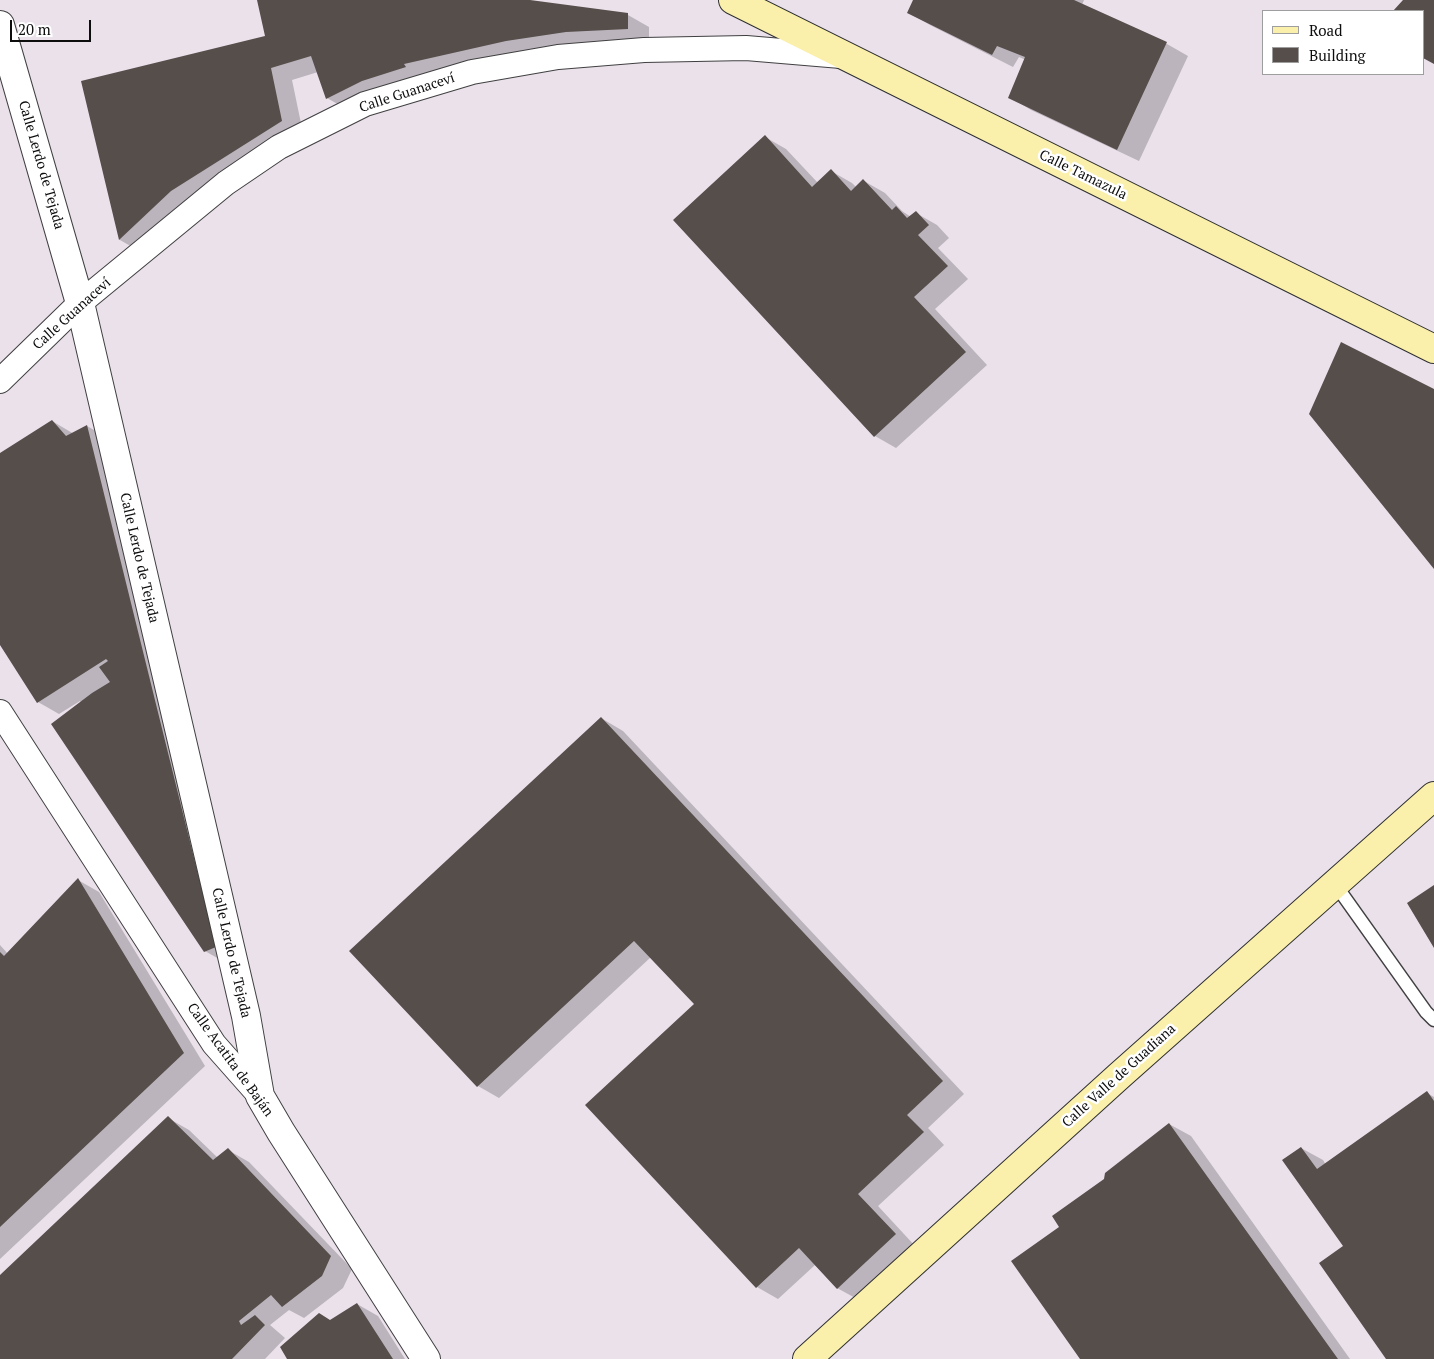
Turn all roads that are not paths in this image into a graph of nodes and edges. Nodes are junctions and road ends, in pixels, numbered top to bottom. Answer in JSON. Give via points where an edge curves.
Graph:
{"nodes":[{"id":1,"x":733,"y":0,"type":"edge"},
{"id":2,"x":0,"y":25,"type":"edge"},
{"id":3,"x":845,"y":57,"type":"junction"},
{"id":4,"x":80,"y":303,"type":"junction"},
{"id":5,"x":1434,"y":348,"type":"edge"},
{"id":6,"x":0,"y":381,"type":"edge"},
{"id":7,"x":0,"y":712,"type":"edge"},
{"id":8,"x":1434,"y":796,"type":"edge"},
{"id":9,"x":1335,"y":884,"type":"junction"},
{"id":10,"x":1434,"y":1020,"type":"edge"},
{"id":11,"x":260,"y":1096,"type":"junction"},
{"id":12,"x":426,"y":1359,"type":"edge"},
{"id":13,"x":807,"y":1359,"type":"edge"}],
"edges":[{"from":1,"to":3,"type":"main road","name":"Calle Tamazula"},
{"from":2,"to":4,"type":"street","name":"Calle Lerdo de Tejada"},
{"from":3,"to":4,"type":"street","name":"Calle Guanaceví","via":[[746,48],[644,50],[558,57],[472,72],[365,104],[279,147],[226,183]]},
{"from":3,"to":5,"type":"main road","name":"Calle Tamazula"},
{"from":4,"to":6,"type":"street","name":"Calle Guanaceví"},
{"from":4,"to":11,"type":"street","name":"Calle Lerdo de Tejada","via":[[246,1016]]},
{"from":7,"to":11,"type":"street","name":"Calle Acatita de Baján","via":[[214,1044]]},
{"from":8,"to":9,"type":"main road","name":"Calle Valle de Guadiana"},
{"from":9,"to":10,"type":"lane"},
{"from":9,"to":13,"type":"main road","name":"Calle Valle de Guadiana"},
{"from":11,"to":12,"type":"street","name":"Calle Acatita de Baján"}]}
